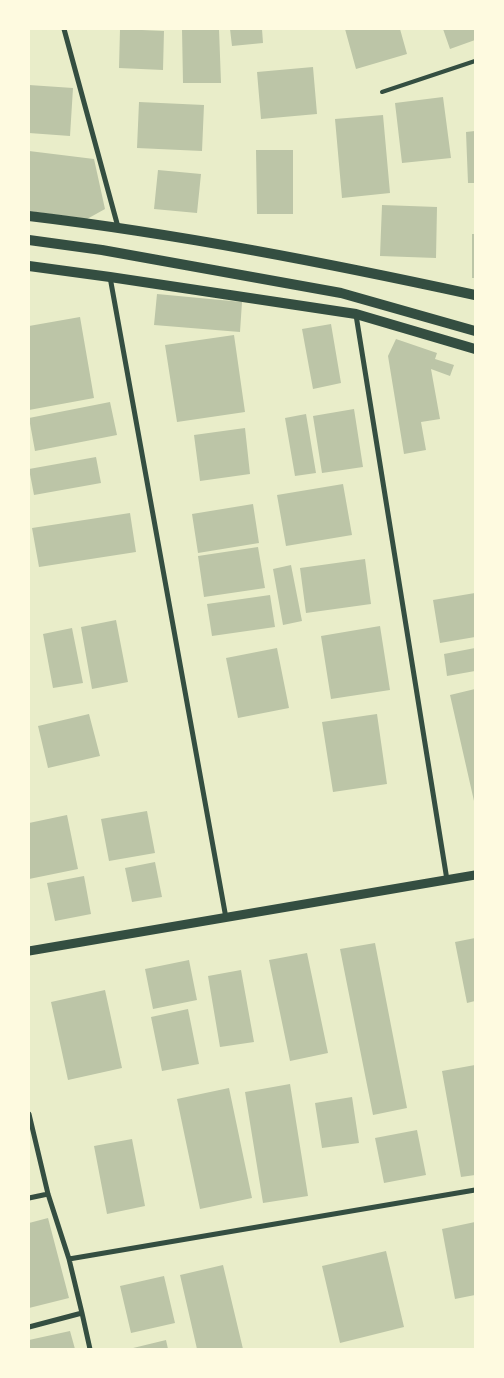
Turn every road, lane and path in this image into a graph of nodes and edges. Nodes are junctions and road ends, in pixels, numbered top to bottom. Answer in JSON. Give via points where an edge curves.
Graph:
{"nodes":[{"id":1,"x":64,"y":29,"type":"edge"},
{"id":2,"x":475,"y":61,"type":"edge"},
{"id":3,"x":382,"y":92,"type":"dead end"},
{"id":4,"x":29,"y":216,"type":"edge"},
{"id":5,"x":118,"y":227,"type":"junction"},
{"id":6,"x":29,"y":240,"type":"edge"},
{"id":7,"x":29,"y":266,"type":"edge"},
{"id":8,"x":110,"y":277,"type":"junction"},
{"id":9,"x":475,"y":295,"type":"edge"},
{"id":10,"x":356,"y":314,"type":"junction"},
{"id":11,"x":475,"y":331,"type":"edge"},
{"id":12,"x":475,"y":349,"type":"edge"},
{"id":13,"x":475,"y":875,"type":"edge"},
{"id":14,"x":447,"y":880,"type":"junction"},
{"id":15,"x":226,"y":918,"type":"junction"},
{"id":16,"x":29,"y":951,"type":"edge"},
{"id":17,"x":29,"y":1114,"type":"edge"},
{"id":18,"x":475,"y":1190,"type":"edge"},
{"id":19,"x":48,"y":1194,"type":"junction"},
{"id":20,"x":29,"y":1198,"type":"edge"},
{"id":21,"x":69,"y":1260,"type":"junction"},
{"id":22,"x":82,"y":1312,"type":"junction"},
{"id":23,"x":29,"y":1327,"type":"edge"},
{"id":24,"x":90,"y":1349,"type":"edge"}],
"edges":[{"from":1,"to":5,"type":"street"},
{"from":2,"to":3,"type":"lane"},
{"from":4,"to":5,"type":"main road"},
{"from":5,"to":9,"type":"main road"},
{"from":6,"to":11,"type":"main road","via":[[341,293]]},
{"from":7,"to":8,"type":"main road"},
{"from":8,"to":10,"type":"main road"},
{"from":8,"to":15,"type":"street"},
{"from":10,"to":12,"type":"main road"},
{"from":10,"to":14,"type":"street"},
{"from":13,"to":14,"type":"street"},
{"from":14,"to":15,"type":"street"},
{"from":15,"to":16,"type":"street"},
{"from":17,"to":19,"type":"street"},
{"from":18,"to":21,"type":"street"},
{"from":19,"to":20,"type":"street"},
{"from":19,"to":21,"type":"street"},
{"from":21,"to":22,"type":"street"},
{"from":22,"to":23,"type":"street"},
{"from":22,"to":24,"type":"street"}]}
